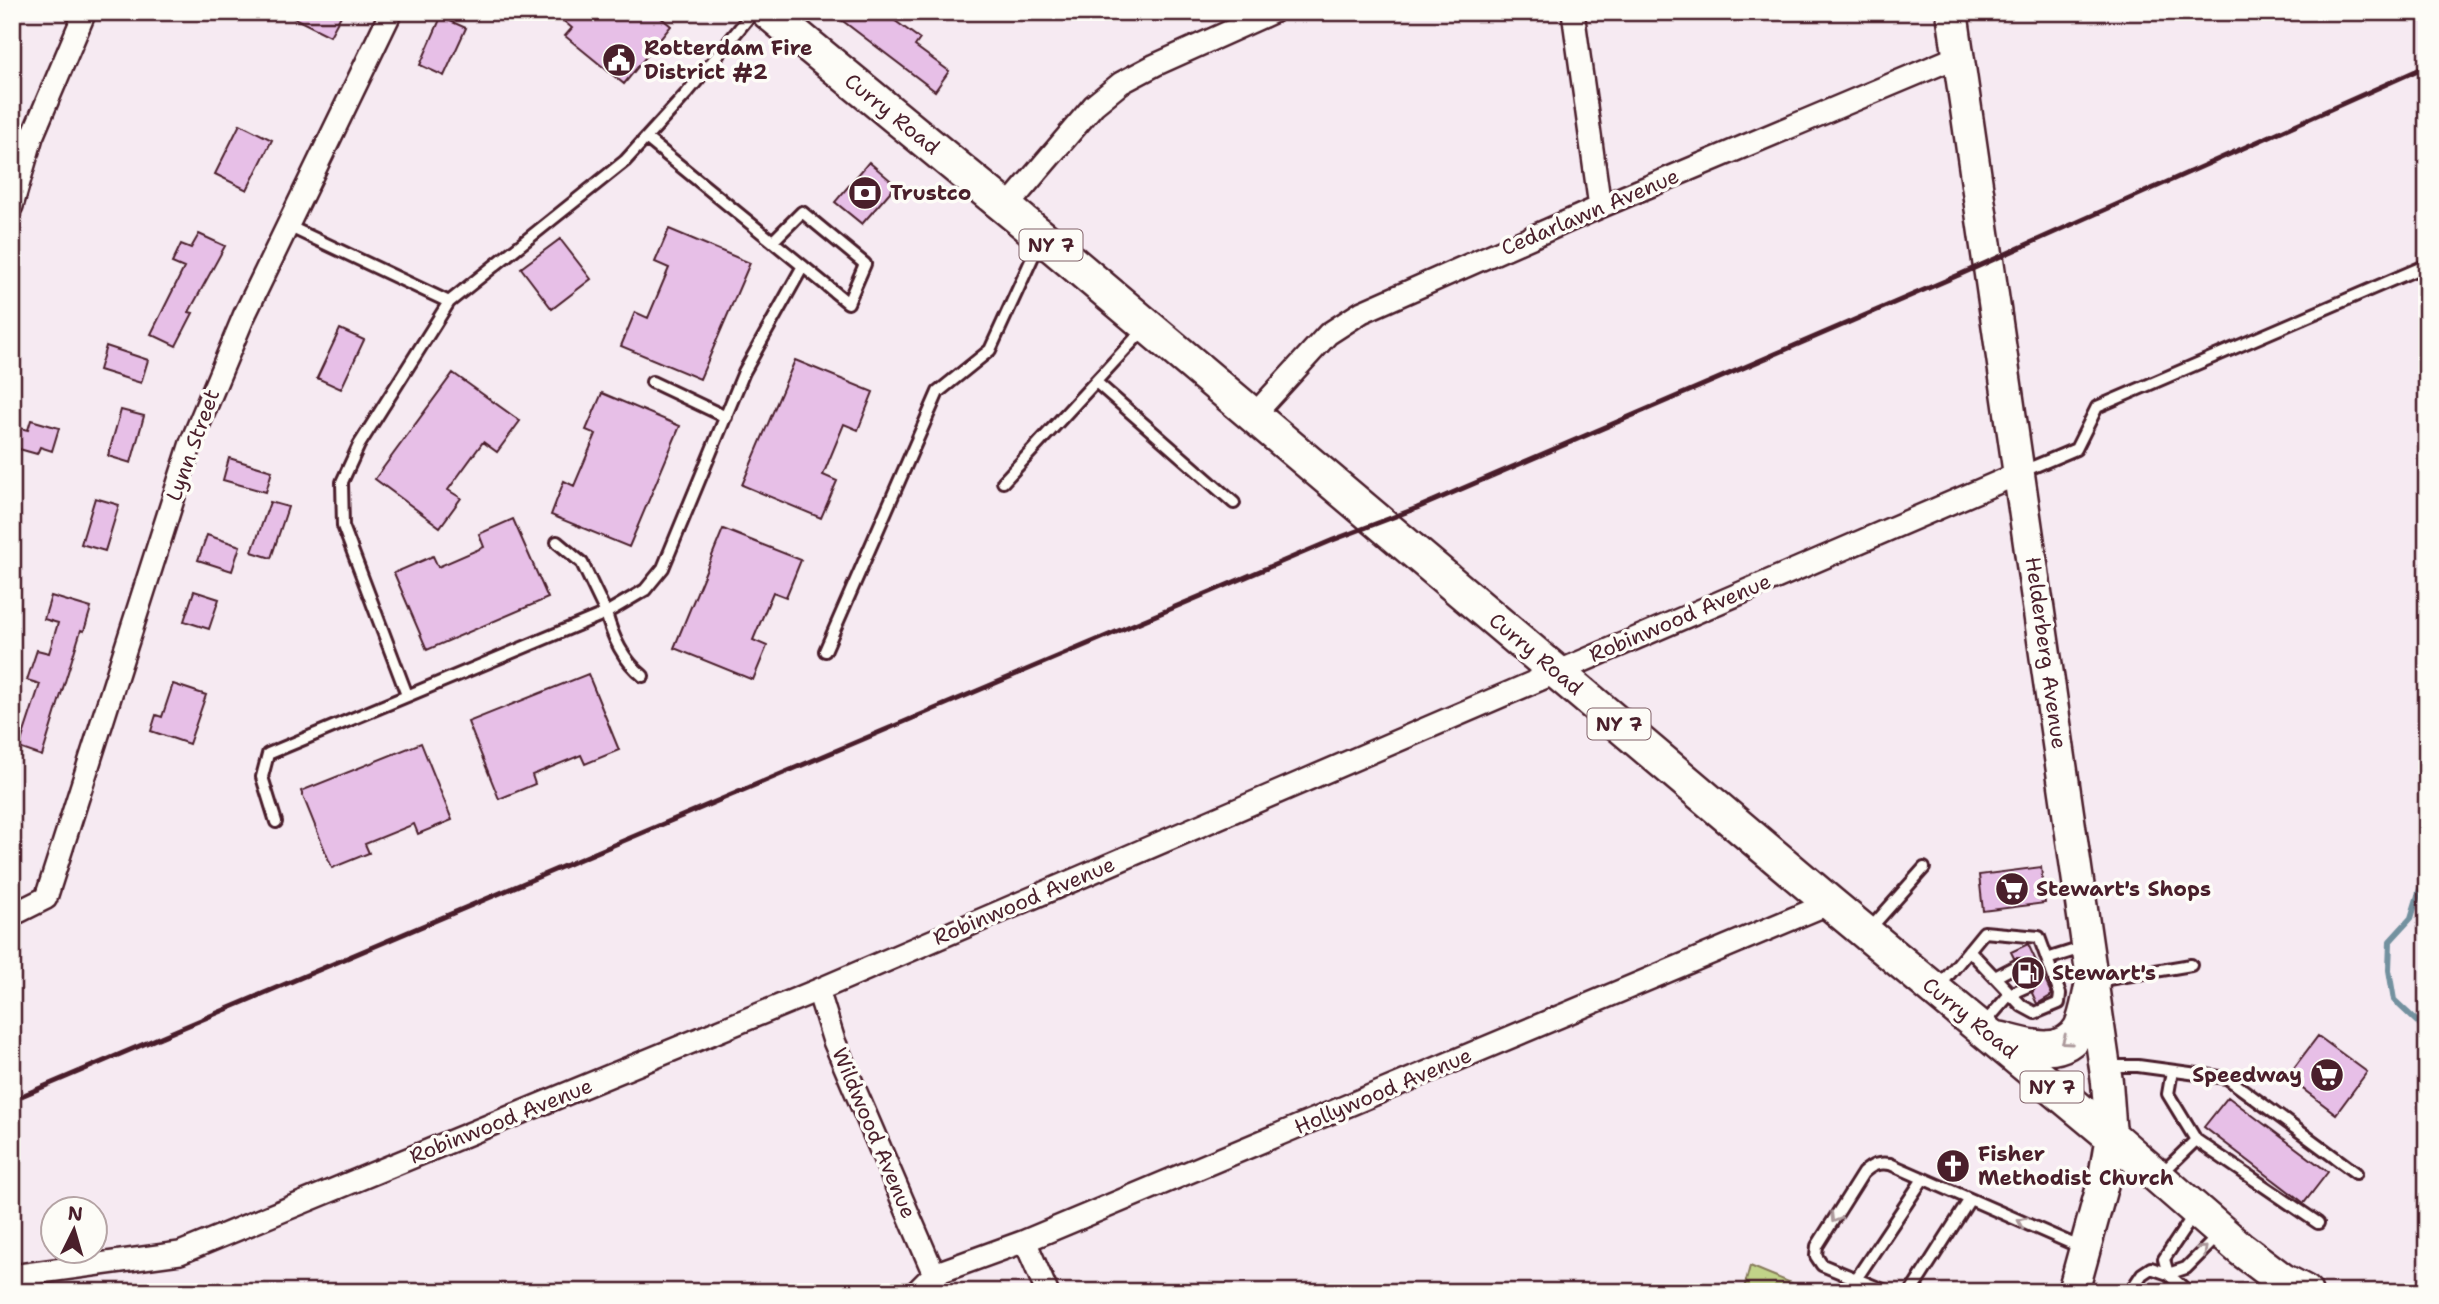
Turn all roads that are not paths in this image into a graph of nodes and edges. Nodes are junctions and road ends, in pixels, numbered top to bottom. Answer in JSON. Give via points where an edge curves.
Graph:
{"nodes":[{"id":1,"x":85,"y":12,"type":"edge"},
{"id":2,"x":391,"y":12,"type":"edge"},
{"id":3,"x":753,"y":12,"type":"edge"},
{"id":4,"x":768,"y":12,"type":"edge"},
{"id":5,"x":1273,"y":12,"type":"edge"},
{"id":6,"x":1573,"y":12,"type":"edge"},
{"id":7,"x":1952,"y":12,"type":"edge"},
{"id":8,"x":1959,"y":56,"type":"junction"},
{"id":9,"x":22,"y":134,"type":"edge"},
{"id":10,"x":646,"y":138,"type":"junction"},
{"id":11,"x":12,"y":206,"type":"edge"},
{"id":12,"x":1600,"y":207,"type":"junction"},
{"id":13,"x":1006,"y":208,"type":"junction"},
{"id":14,"x":288,"y":226,"type":"junction"},
{"id":15,"x":1042,"y":237,"type":"junction"},
{"id":16,"x":773,"y":241,"type":"junction"},
{"id":17,"x":2427,"y":265,"type":"edge"},
{"id":18,"x":803,"y":266,"type":"junction"},
{"id":19,"x":449,"y":302,"type":"junction"},
{"id":20,"x":1147,"y":326,"type":"junction"},
{"id":21,"x":652,"y":382,"type":"dead end"},
{"id":22,"x":1096,"y":382,"type":"junction"},
{"id":23,"x":1253,"y":416,"type":"junction"},
{"id":24,"x":726,"y":417,"type":"junction"},
{"id":25,"x":2020,"y":473,"type":"junction"},
{"id":26,"x":1003,"y":482,"type":"dead end"},
{"id":27,"x":1234,"y":503,"type":"dead end"},
{"id":28,"x":557,"y":542,"type":"dead end"},
{"id":29,"x":606,"y":613,"type":"junction"},
{"id":30,"x":825,"y":651,"type":"dead end"},
{"id":31,"x":1556,"y":670,"type":"junction"},
{"id":32,"x":643,"y":676,"type":"dead end"},
{"id":33,"x":407,"y":695,"type":"junction"},
{"id":34,"x":276,"y":822,"type":"dead end"},
{"id":35,"x":1924,"y":868,"type":"dead end"},
{"id":36,"x":1830,"y":904,"type":"junction"},
{"id":37,"x":12,"y":915,"type":"edge"},
{"id":38,"x":1866,"y":933,"type":"junction"},
{"id":39,"x":2088,"y":946,"type":"junction"},
{"id":40,"x":1969,"y":950,"type":"junction"},
{"id":41,"x":2042,"y":956,"type":"junction"},
{"id":42,"x":2018,"y":965,"type":"dead end"},
{"id":43,"x":2191,"y":965,"type":"dead end"},
{"id":44,"x":1995,"y":977,"type":"junction"},
{"id":45,"x":2093,"y":981,"type":"junction"},
{"id":46,"x":2028,"y":986,"type":"dead end"},
{"id":47,"x":818,"y":990,"type":"junction"},
{"id":48,"x":1936,"y":990,"type":"junction"},
{"id":49,"x":2010,"y":994,"type":"junction"},
{"id":50,"x":1987,"y":1032,"type":"junction"},
{"id":51,"x":2105,"y":1066,"type":"junction"},
{"id":52,"x":2172,"y":1071,"type":"junction"},
{"id":53,"x":2111,"y":1136,"type":"junction"},
{"id":54,"x":2196,"y":1140,"type":"junction"},
{"id":55,"x":2356,"y":1173,"type":"dead end"},
{"id":56,"x":2159,"y":1177,"type":"junction"},
{"id":57,"x":1923,"y":1179,"type":"junction"},
{"id":58,"x":1970,"y":1199,"type":"junction"},
{"id":59,"x":2197,"y":1210,"type":"junction"},
{"id":60,"x":2318,"y":1223,"type":"dead end"},
{"id":61,"x":1025,"y":1241,"type":"junction"},
{"id":62,"x":2232,"y":1241,"type":"junction"},
{"id":63,"x":2084,"y":1249,"type":"junction"},
{"id":64,"x":2168,"y":1274,"type":"junction"},
{"id":65,"x":934,"y":1275,"type":"junction"},
{"id":66,"x":12,"y":1276,"type":"edge"},
{"id":67,"x":1856,"y":1279,"type":"junction"},
{"id":68,"x":916,"y":1292,"type":"edge"},
{"id":69,"x":1047,"y":1292,"type":"edge"},
{"id":70,"x":1888,"y":1292,"type":"edge"},
{"id":71,"x":1911,"y":1292,"type":"edge"},
{"id":72,"x":2073,"y":1292,"type":"edge"},
{"id":73,"x":2130,"y":1292,"type":"edge"},
{"id":74,"x":2189,"y":1292,"type":"edge"},
{"id":75,"x":2273,"y":1292,"type":"edge"},
{"id":76,"x":2305,"y":1292,"type":"edge"}],
"edges":[{"from":1,"to":9,"type":"street"},
{"from":2,"to":14,"type":"street","name":"Lynn Street"},
{"from":3,"to":10,"type":"lane"},
{"from":4,"to":13,"type":"main road","name":"Curry Road","number":"NY 7"},
{"from":5,"to":13,"type":"street","via":[[1121,83],[1094,106]]},
{"from":6,"to":12,"type":"street"},
{"from":7,"to":8,"type":"street","name":"Helderberg Avenue"},
{"from":8,"to":12,"type":"street","name":"Cedarlawn Avenue"},
{"from":8,"to":25,"type":"street","name":"Helderberg Avenue"},
{"from":9,"to":11,"type":"street"},
{"from":10,"to":16,"type":"lane"},
{"from":10,"to":19,"type":"lane","via":[[625,161]]},
{"from":12,"to":23,"type":"street","name":"Cedarlawn Avenue","via":[[1362,312],[1328,334]]},
{"from":13,"to":15,"type":"main road","name":"Curry Road","number":"NY 7"},
{"from":14,"to":19,"type":"lane"},
{"from":14,"to":37,"type":"street","name":"Lynn Street","via":[[191,443],[46,898]]},
{"from":15,"to":20,"type":"main road","name":"Curry Road","number":"NY 7"},
{"from":15,"to":30,"type":"lane","via":[[990,350],[938,392]]},
{"from":16,"to":18,"type":"lane"},
{"from":16,"to":18,"type":"lane","via":[[802,212],[865,264],[848,303]]},
{"from":17,"to":25,"type":"lane","via":[[2096,407],[2076,449]]},
{"from":18,"to":24,"type":"lane","via":[[744,372]]},
{"from":19,"to":33,"type":"lane","via":[[359,445],[342,482],[343,526]]},
{"from":20,"to":22,"type":"lane"},
{"from":20,"to":23,"type":"main road","name":"Curry Road","number":"NY 7"},
{"from":21,"to":24,"type":"lane"},
{"from":22,"to":26,"type":"lane"},
{"from":22,"to":27,"type":"lane"},
{"from":23,"to":31,"type":"main road","name":"Curry Road","number":"NY 7"},
{"from":24,"to":29,"type":"lane","via":[[663,568],[645,590]]},
{"from":25,"to":31,"type":"street","name":"Robinwood Avenue"},
{"from":25,"to":39,"type":"street","name":"Helderberg Avenue"},
{"from":28,"to":29,"type":"lane","via":[[582,563]]},
{"from":29,"to":32,"type":"lane","via":[[611,633],[629,665]]},
{"from":29,"to":33,"type":"lane"},
{"from":31,"to":36,"type":"main road","name":"Curry Road","number":"NY 7"},
{"from":31,"to":47,"type":"street","name":"Robinwood Avenue"},
{"from":33,"to":34,"type":"lane","via":[[268,754],[261,778]]},
{"from":35,"to":38,"type":"lane"},
{"from":36,"to":38,"type":"main road","name":"Curry Road","number":"NY 7"},
{"from":36,"to":61,"type":"street","name":"Hollywood Avenue"},
{"from":38,"to":48,"type":"main road","name":"Curry Road","number":"NY 7"},
{"from":39,"to":41,"type":"lane"},
{"from":39,"to":45,"type":"street","name":"Helderberg Avenue"},
{"from":40,"to":41,"type":"lane","via":[[1984,932],[2039,937]]},
{"from":40,"to":44,"type":"lane"},
{"from":40,"to":48,"type":"lane"},
{"from":41,"to":49,"type":"lane","via":[[2060,993],[2059,1003],[2035,1013]]},
{"from":42,"to":44,"type":"lane"},
{"from":43,"to":45,"type":"lane"},
{"from":44,"to":49,"type":"lane"},
{"from":45,"to":50,"type":"main road","one_way":true,"via":[[2080,1028],[2056,1048],[2036,1048]]},
{"from":45,"to":51,"type":"street","name":"Helderberg Avenue"},
{"from":46,"to":49,"type":"lane"},
{"from":47,"to":65,"type":"street","name":"Wildwood Avenue","via":[[834,1041]]},
{"from":47,"to":66,"type":"street","name":"Robinwood Avenue","via":[[180,1253]]},
{"from":48,"to":50,"type":"main road","name":"Curry Road","number":"NY 7"},
{"from":49,"to":50,"type":"lane"},
{"from":50,"to":53,"type":"main road","name":"Curry Road","number":"NY 7"},
{"from":51,"to":52,"type":"lane"},
{"from":51,"to":53,"type":"street","name":"Helderberg Avenue"},
{"from":52,"to":54,"type":"lane","via":[[2168,1094]]},
{"from":52,"to":55,"type":"lane","via":[[2227,1078]]},
{"from":53,"to":56,"type":"main road","name":"Curry Road","number":"NY 7"},
{"from":53,"to":63,"type":"street","name":"Helderberg Avenue"},
{"from":54,"to":56,"type":"lane"},
{"from":54,"to":60,"type":"lane"},
{"from":56,"to":59,"type":"main road","name":"Curry Road","number":"NY 7"},
{"from":57,"to":58,"type":"lane"},
{"from":57,"to":67,"type":"lane"},
{"from":57,"to":67,"type":"lane","one_way":true,"via":[[1881,1163],[1863,1173],[1817,1246],[1816,1256],[1822,1265]]},
{"from":63,"to":58,"type":"lane","one_way":true},
{"from":58,"to":71,"type":"lane"},
{"from":59,"to":62,"type":"main road","name":"Curry Road","number":"NY 7"},
{"from":59,"to":64,"type":"lane","via":[[2165,1259]]},
{"from":61,"to":65,"type":"street","name":"Hollywood Avenue"},
{"from":61,"to":69,"type":"street"},
{"from":64,"to":62,"type":"lane","one_way":true},
{"from":62,"to":75,"type":"main road","number":"NY 7"},
{"from":62,"to":76,"type":"main road","name":"Curry Road","number":"NY 7"},
{"from":63,"to":72,"type":"street","name":"Helderberg Avenue"},
{"from":64,"to":73,"type":"lane","via":[[2151,1268]]},
{"from":64,"to":74,"type":"lane"},
{"from":65,"to":68,"type":"street"},
{"from":67,"to":70,"type":"lane"}]}
